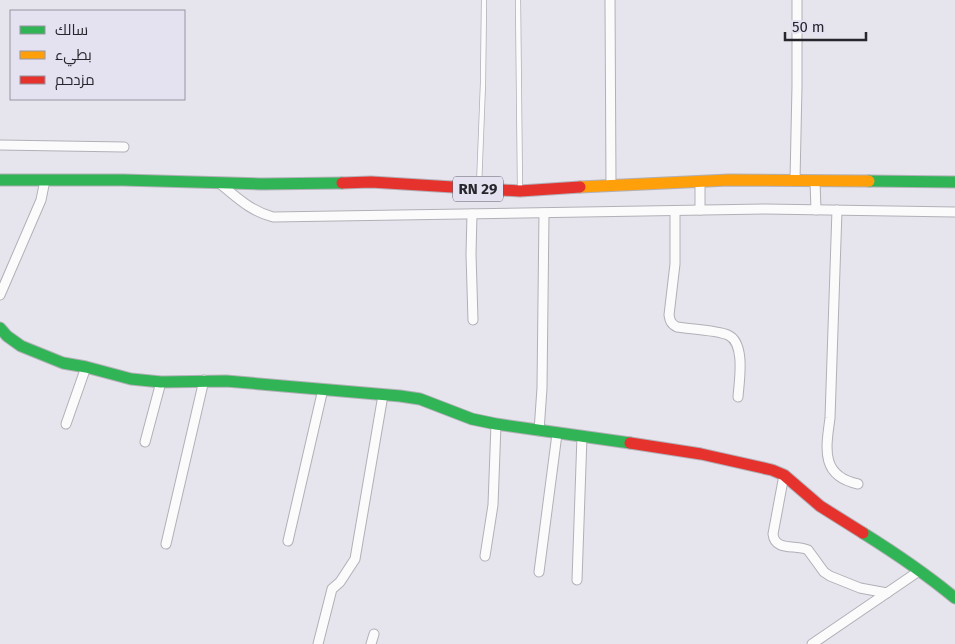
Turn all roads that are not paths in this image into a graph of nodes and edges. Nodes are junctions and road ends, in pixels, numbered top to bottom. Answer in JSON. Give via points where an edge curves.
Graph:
{"nodes":[{"id":1,"x":484,"y":0,"type":"edge"},
{"id":2,"x":518,"y":0,"type":"edge"},
{"id":3,"x":610,"y":0,"type":"edge"},
{"id":4,"x":797,"y":0,"type":"edge"},
{"id":5,"x":0,"y":145,"type":"edge"},
{"id":6,"x":124,"y":147,"type":"dead end"},
{"id":7,"x":0,"y":180,"type":"edge"},
{"id":8,"x":45,"y":180,"type":"junction"},
{"id":9,"x":796,"y":180,"type":"junction"},
{"id":10,"x":815,"y":181,"type":"junction"},
{"id":11,"x":700,"y":182,"type":"junction"},
{"id":12,"x":955,"y":182,"type":"edge"},
{"id":13,"x":219,"y":183,"type":"junction"},
{"id":14,"x":611,"y":185,"type":"junction"},
{"id":15,"x":479,"y":189,"type":"junction"},
{"id":16,"x":520,"y":191,"type":"junction"},
{"id":17,"x":700,"y":210,"type":"junction"},
{"id":18,"x":816,"y":210,"type":"junction"},
{"id":19,"x":837,"y":210,"type":"junction"},
{"id":20,"x":675,"y":211,"type":"junction"},
{"id":21,"x":955,"y":212,"type":"edge"},
{"id":22,"x":544,"y":213,"type":"junction"},
{"id":23,"x":472,"y":214,"type":"junction"},
{"id":24,"x":0,"y":295,"type":"edge"},
{"id":25,"x":473,"y":320,"type":"dead end"},
{"id":26,"x":0,"y":328,"type":"edge"},
{"id":27,"x":86,"y":368,"type":"junction"},
{"id":28,"x":204,"y":380,"type":"junction"},
{"id":29,"x":161,"y":382,"type":"junction"},
{"id":30,"x":323,"y":389,"type":"junction"},
{"id":31,"x":383,"y":395,"type":"junction"},
{"id":32,"x":738,"y":397,"type":"dead end"},
{"id":33,"x":66,"y":424,"type":"dead end"},
{"id":34,"x":496,"y":424,"type":"junction"},
{"id":35,"x":539,"y":431,"type":"junction"},
{"id":36,"x":557,"y":434,"type":"junction"},
{"id":37,"x":582,"y":436,"type":"junction"},
{"id":38,"x":145,"y":442,"type":"dead end"},
{"id":39,"x":784,"y":475,"type":"junction"},
{"id":40,"x":858,"y":484,"type":"dead end"},
{"id":41,"x":288,"y":541,"type":"dead end"},
{"id":42,"x":166,"y":544,"type":"dead end"},
{"id":43,"x":485,"y":556,"type":"dead end"},
{"id":44,"x":919,"y":571,"type":"junction"},
{"id":45,"x":539,"y":572,"type":"dead end"},
{"id":46,"x":577,"y":580,"type":"dead end"},
{"id":47,"x":887,"y":592,"type":"junction"},
{"id":48,"x":955,"y":598,"type":"edge"},
{"id":49,"x":374,"y":634,"type":"dead end"},
{"id":50,"x":318,"y":644,"type":"edge"},
{"id":51,"x":371,"y":644,"type":"edge"},
{"id":52,"x":812,"y":644,"type":"edge"}],
"edges":[{"from":1,"to":15,"type":"lane"},
{"from":2,"to":16,"type":"lane"},
{"from":3,"to":14,"type":"street"},
{"from":4,"to":9,"type":"street"},
{"from":5,"to":6,"type":"street"},
{"from":7,"to":8,"type":"street","number":"RN 29"},
{"from":8,"to":13,"type":"street","number":"RN 29"},
{"from":8,"to":24,"type":"street","via":[[41,200]]},
{"from":9,"to":10,"type":"street","number":"RN 29"},
{"from":9,"to":11,"type":"street","number":"RN 29"},
{"from":10,"to":12,"type":"street","number":"RN 29"},
{"from":10,"to":18,"type":"street"},
{"from":11,"to":14,"type":"street","number":"RN 29"},
{"from":11,"to":17,"type":"street"},
{"from":13,"to":15,"type":"street","number":"RN 29","via":[[371,182]]},
{"from":13,"to":23,"type":"street","via":[[260,213],[273,217]]},
{"from":14,"to":16,"type":"street","number":"RN 29"},
{"from":15,"to":16,"type":"street","number":"RN 29"},
{"from":17,"to":18,"type":"street"},
{"from":17,"to":20,"type":"street"},
{"from":18,"to":19,"type":"street"},
{"from":19,"to":21,"type":"street"},
{"from":19,"to":40,"type":"street","via":[[830,418],[826,446],[827,457],[838,476]]},
{"from":20,"to":22,"type":"street"},
{"from":20,"to":32,"type":"street","via":[[676,264],[670,321],[677,327],[718,332],[735,340],[741,369]]},
{"from":22,"to":23,"type":"street"},
{"from":22,"to":35,"type":"street"},
{"from":23,"to":25,"type":"street"},
{"from":26,"to":27,"type":"street","via":[[21,346],[63,363]]},
{"from":27,"to":29,"type":"street","via":[[131,380]]},
{"from":27,"to":33,"type":"street"},
{"from":28,"to":29,"type":"street"},
{"from":28,"to":30,"type":"street"},
{"from":28,"to":42,"type":"street"},
{"from":29,"to":38,"type":"street"},
{"from":30,"to":31,"type":"street"},
{"from":30,"to":41,"type":"street"},
{"from":31,"to":34,"type":"street","via":[[420,399],[472,419]]},
{"from":31,"to":50,"type":"street","via":[[355,559],[332,589]]},
{"from":34,"to":35,"type":"street"},
{"from":34,"to":43,"type":"street","via":[[493,505]]},
{"from":35,"to":36,"type":"street"},
{"from":36,"to":37,"type":"street"},
{"from":36,"to":45,"type":"street"},
{"from":37,"to":39,"type":"street","via":[[709,455]]},
{"from":37,"to":46,"type":"street"},
{"from":39,"to":44,"type":"street","via":[[820,506]]},
{"from":39,"to":47,"type":"street","via":[[773,534],[776,542],[786,547],[805,548],[830,576],[860,588]]},
{"from":44,"to":47,"type":"street"},
{"from":44,"to":48,"type":"street"},
{"from":47,"to":52,"type":"street"},
{"from":49,"to":51,"type":"street"}]}
